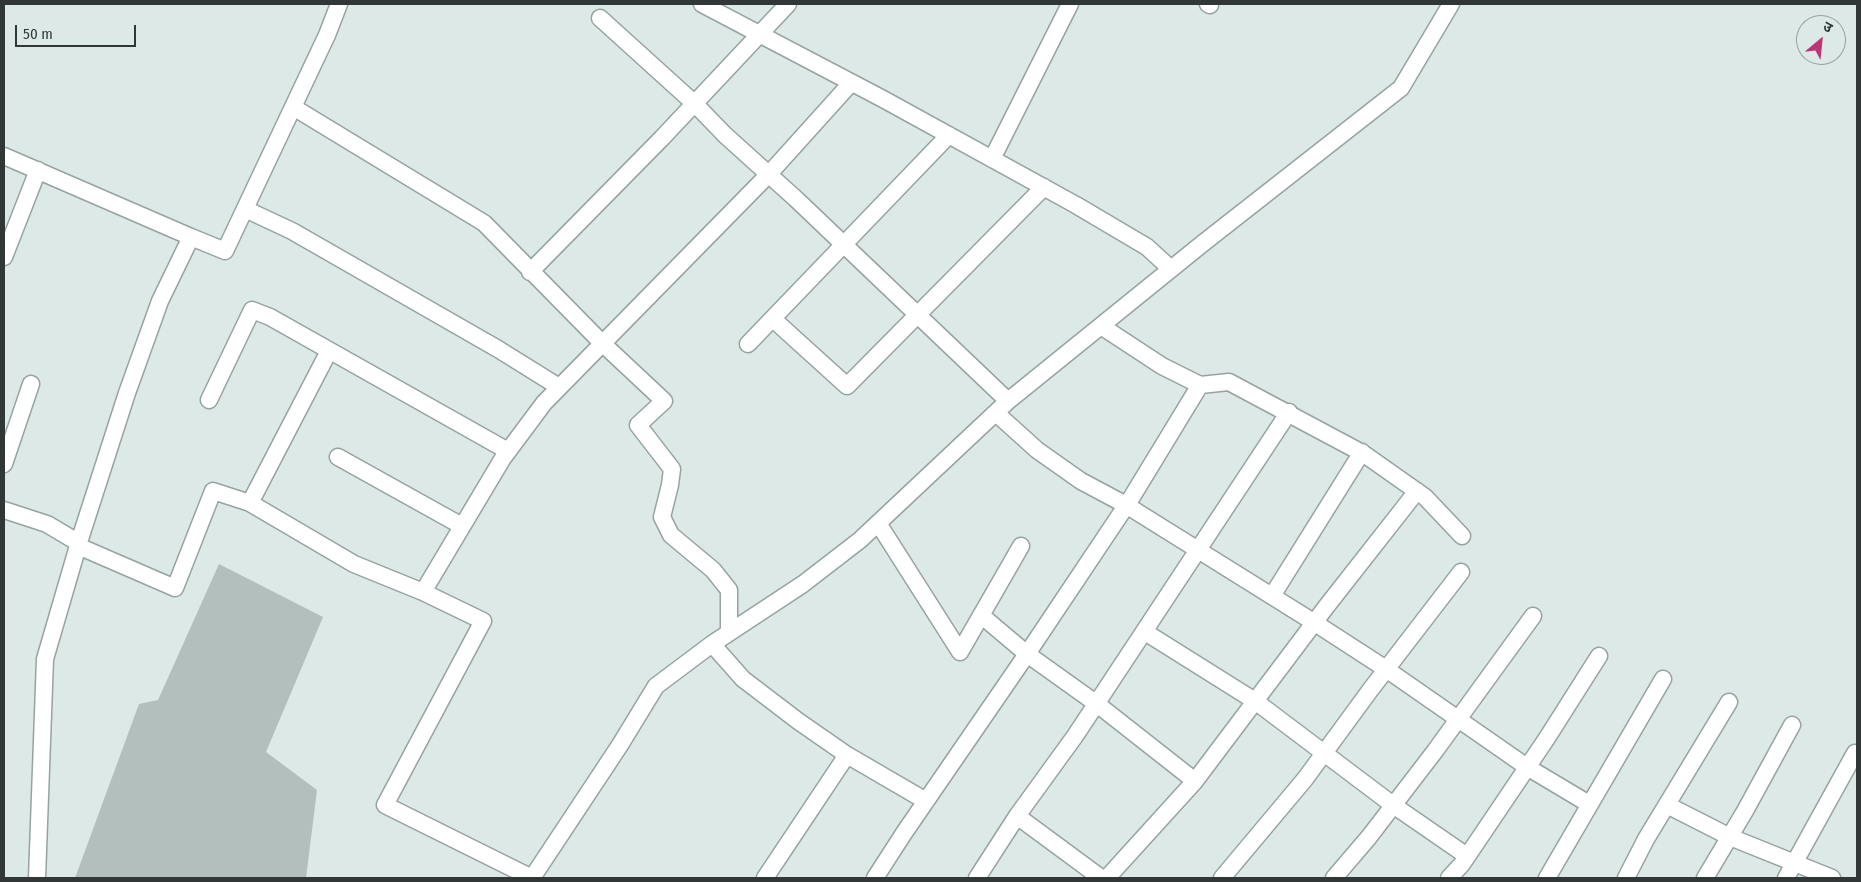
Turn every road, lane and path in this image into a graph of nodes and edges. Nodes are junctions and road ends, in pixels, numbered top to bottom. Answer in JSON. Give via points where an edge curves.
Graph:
{"nodes":[{"id":1,"x":339,"y":4,"type":"edge"},
{"id":2,"x":702,"y":4,"type":"edge"},
{"id":3,"x":788,"y":4,"type":"edge"},
{"id":4,"x":1451,"y":4,"type":"edge"},
{"id":5,"x":1066,"y":5,"type":"edge"},
{"id":6,"x":600,"y":18,"type":"dead end"},
{"id":7,"x":760,"y":35,"type":"junction"},
{"id":8,"x":851,"y":83,"type":"junction"},
{"id":9,"x":695,"y":104,"type":"junction"},
{"id":10,"x":293,"y":107,"type":"junction"},
{"id":11,"x":949,"y":135,"type":"junction"},
{"id":12,"x":4,"y":156,"type":"edge"},
{"id":13,"x":992,"y":159,"type":"junction"},
{"id":14,"x":38,"y":170,"type":"junction"},
{"id":15,"x":769,"y":174,"type":"junction"},
{"id":16,"x":1044,"y":187,"type":"junction"},
{"id":17,"x":245,"y":209,"type":"junction"},
{"id":18,"x":191,"y":237,"type":"junction"},
{"id":19,"x":844,"y":244,"type":"junction"},
{"id":20,"x":4,"y":257,"type":"edge"},
{"id":21,"x":1171,"y":269,"type":"junction"},
{"id":22,"x":530,"y":272,"type":"junction"},
{"id":23,"x":918,"y":316,"type":"junction"},
{"id":24,"x":772,"y":319,"type":"junction"},
{"id":25,"x":1100,"y":326,"type":"junction"},
{"id":26,"x":602,"y":343,"type":"junction"},
{"id":27,"x":748,"y":344,"type":"dead end"},
{"id":28,"x":330,"y":351,"type":"junction"},
{"id":29,"x":31,"y":384,"type":"dead end"},
{"id":30,"x":1200,"y":385,"type":"junction"},
{"id":31,"x":559,"y":387,"type":"junction"},
{"id":32,"x":209,"y":400,"type":"dead end"},
{"id":33,"x":1008,"y":401,"type":"junction"},
{"id":34,"x":1288,"y":412,"type":"junction"},
{"id":35,"x":996,"y":413,"type":"junction"},
{"id":36,"x":508,"y":451,"type":"junction"},
{"id":37,"x":1362,"y":452,"type":"junction"},
{"id":38,"x":338,"y":457,"type":"dead end"},
{"id":39,"x":4,"y":464,"type":"edge"},
{"id":40,"x":1417,"y":491,"type":"junction"},
{"id":41,"x":250,"y":503,"type":"junction"},
{"id":42,"x":1126,"y":505,"type":"junction"},
{"id":43,"x":4,"y":510,"type":"edge"},
{"id":44,"x":878,"y":523,"type":"junction"},
{"id":45,"x":462,"y":526,"type":"junction"},
{"id":46,"x":1462,"y":536,"type":"dead end"},
{"id":47,"x":78,"y":545,"type":"junction"},
{"id":48,"x":1021,"y":546,"type":"dead end"},
{"id":49,"x":1198,"y":550,"type":"junction"},
{"id":50,"x":1461,"y":572,"type":"dead end"},
{"id":51,"x":423,"y":592,"type":"junction"},
{"id":52,"x":1272,"y":596,"type":"junction"},
{"id":53,"x":982,"y":616,"type":"junction"},
{"id":54,"x":1533,"y":616,"type":"dead end"},
{"id":55,"x":1314,"y":623,"type":"junction"},
{"id":56,"x":1145,"y":632,"type":"junction"},
{"id":57,"x":729,"y":633,"type":"junction"},
{"id":58,"x":712,"y":644,"type":"junction"},
{"id":59,"x":1027,"y":654,"type":"junction"},
{"id":60,"x":1599,"y":656,"type":"dead end"},
{"id":61,"x":1386,"y":669,"type":"junction"},
{"id":62,"x":1664,"y":679,"type":"dead end"},
{"id":63,"x":1256,"y":701,"type":"junction"},
{"id":64,"x":1729,"y":702,"type":"dead end"},
{"id":65,"x":1097,"y":704,"type":"junction"},
{"id":66,"x":1458,"y":719,"type":"junction"},
{"id":67,"x":1792,"y":725,"type":"dead end"},
{"id":68,"x":1324,"y":753,"type":"junction"},
{"id":69,"x":1855,"y":753,"type":"dead end"},
{"id":70,"x":848,"y":755,"type":"junction"},
{"id":71,"x":1527,"y":767,"type":"junction"},
{"id":72,"x":1195,"y":781,"type":"junction"},
{"id":73,"x":926,"y":801,"type":"junction"},
{"id":74,"x":1589,"y":804,"type":"junction"},
{"id":75,"x":1393,"y":805,"type":"junction"},
{"id":76,"x":1667,"y":805,"type":"junction"},
{"id":77,"x":1017,"y":816,"type":"junction"},
{"id":78,"x":1730,"y":837,"type":"junction"},
{"id":79,"x":1467,"y":856,"type":"junction"},
{"id":80,"x":1795,"y":863,"type":"junction"},
{"id":81,"x":37,"y":878,"type":"edge"},
{"id":82,"x":532,"y":878,"type":"edge"},
{"id":83,"x":765,"y":878,"type":"edge"},
{"id":84,"x":875,"y":878,"type":"edge"},
{"id":85,"x":977,"y":878,"type":"edge"},
{"id":86,"x":1101,"y":878,"type":"edge"},
{"id":87,"x":1107,"y":878,"type":"edge"},
{"id":88,"x":1222,"y":878,"type":"edge"},
{"id":89,"x":1334,"y":878,"type":"edge"},
{"id":90,"x":1449,"y":878,"type":"edge"},
{"id":91,"x":1547,"y":878,"type":"edge"},
{"id":92,"x":1626,"y":878,"type":"edge"},
{"id":93,"x":1706,"y":878,"type":"edge"},
{"id":94,"x":1786,"y":878,"type":"edge"},
{"id":95,"x":1832,"y":878,"type":"edge"}],
"edges":[{"from":1,"to":10,"type":"street"},
{"from":2,"to":7,"type":"street"},
{"from":3,"to":7,"type":"street"},
{"from":4,"to":21,"type":"street","via":[[1401,88]]},
{"from":5,"to":13,"type":"street"},
{"from":6,"to":9,"type":"street"},
{"from":7,"to":8,"type":"street"},
{"from":7,"to":9,"type":"street"},
{"from":8,"to":11,"type":"street"},
{"from":8,"to":15,"type":"street"},
{"from":9,"to":15,"type":"street"},
{"from":9,"to":22,"type":"street"},
{"from":10,"to":17,"type":"street"},
{"from":10,"to":22,"type":"street","via":[[484,223]]},
{"from":11,"to":13,"type":"street"},
{"from":11,"to":19,"type":"street"},
{"from":12,"to":14,"type":"street"},
{"from":13,"to":16,"type":"street"},
{"from":14,"to":18,"type":"street"},
{"from":14,"to":20,"type":"street"},
{"from":15,"to":19,"type":"street"},
{"from":15,"to":26,"type":"street"},
{"from":16,"to":21,"type":"street","via":[[1147,247]]},
{"from":16,"to":23,"type":"street"},
{"from":17,"to":18,"type":"street","via":[[225,251]]},
{"from":17,"to":31,"type":"street","via":[[300,236]]},
{"from":18,"to":47,"type":"street","via":[[160,301]]},
{"from":19,"to":23,"type":"street"},
{"from":19,"to":24,"type":"street"},
{"from":21,"to":25,"type":"street"},
{"from":22,"to":26,"type":"street"},
{"from":23,"to":24,"type":"street","via":[[847,386]]},
{"from":23,"to":33,"type":"street"},
{"from":24,"to":27,"type":"street"},
{"from":25,"to":30,"type":"street","via":[[1162,366]]},
{"from":25,"to":33,"type":"street"},
{"from":26,"to":31,"type":"street"},
{"from":26,"to":57,"type":"street","via":[[664,401],[638,425],[672,469],[662,517],[671,535],[713,570],[729,590]]},
{"from":28,"to":32,"type":"street","via":[[252,310]]},
{"from":28,"to":36,"type":"street"},
{"from":28,"to":41,"type":"street"},
{"from":29,"to":39,"type":"street"},
{"from":30,"to":34,"type":"street","via":[[1230,382]]},
{"from":30,"to":42,"type":"street"},
{"from":31,"to":36,"type":"street"},
{"from":33,"to":35,"type":"street"},
{"from":34,"to":37,"type":"street"},
{"from":34,"to":49,"type":"street"},
{"from":35,"to":42,"type":"street","via":[[1037,450],[1081,481]]},
{"from":35,"to":44,"type":"street"},
{"from":36,"to":45,"type":"street"},
{"from":37,"to":40,"type":"street"},
{"from":37,"to":52,"type":"street"},
{"from":38,"to":45,"type":"street"},
{"from":40,"to":46,"type":"street"},
{"from":40,"to":55,"type":"street"},
{"from":41,"to":47,"type":"street","via":[[213,491],[175,588]]},
{"from":41,"to":51,"type":"street","via":[[354,564]]},
{"from":42,"to":49,"type":"street"},
{"from":42,"to":59,"type":"street"},
{"from":43,"to":47,"type":"street","via":[[46,524]]},
{"from":44,"to":53,"type":"street","via":[[960,652]]},
{"from":44,"to":57,"type":"street","via":[[803,584]]},
{"from":45,"to":51,"type":"street"},
{"from":47,"to":81,"type":"street","via":[[45,659]]},
{"from":48,"to":53,"type":"street"},
{"from":49,"to":52,"type":"street"},
{"from":49,"to":56,"type":"street"},
{"from":50,"to":61,"type":"street"},
{"from":51,"to":82,"type":"street","via":[[483,621],[385,805]]},
{"from":52,"to":55,"type":"street"},
{"from":53,"to":59,"type":"street"},
{"from":54,"to":66,"type":"street"},
{"from":55,"to":61,"type":"street"},
{"from":55,"to":63,"type":"street"},
{"from":56,"to":63,"type":"street"},
{"from":56,"to":65,"type":"street"},
{"from":57,"to":58,"type":"street"},
{"from":58,"to":70,"type":"street","via":[[743,679]]},
{"from":58,"to":82,"type":"street","via":[[656,686]]},
{"from":59,"to":65,"type":"street"},
{"from":59,"to":73,"type":"street"},
{"from":60,"to":71,"type":"street"},
{"from":61,"to":66,"type":"street"},
{"from":61,"to":68,"type":"street"},
{"from":62,"to":74,"type":"street"},
{"from":63,"to":68,"type":"street"},
{"from":63,"to":72,"type":"street"},
{"from":64,"to":76,"type":"street"},
{"from":65,"to":72,"type":"street"},
{"from":65,"to":77,"type":"street"},
{"from":66,"to":71,"type":"street"},
{"from":66,"to":75,"type":"street"},
{"from":67,"to":78,"type":"street"},
{"from":68,"to":75,"type":"street"},
{"from":68,"to":88,"type":"street"},
{"from":69,"to":80,"type":"street"},
{"from":70,"to":73,"type":"street"},
{"from":70,"to":83,"type":"street"},
{"from":71,"to":74,"type":"street"},
{"from":71,"to":79,"type":"street"},
{"from":72,"to":87,"type":"street"},
{"from":73,"to":84,"type":"street"},
{"from":74,"to":91,"type":"street"},
{"from":75,"to":79,"type":"street"},
{"from":75,"to":89,"type":"street"},
{"from":76,"to":78,"type":"street"},
{"from":76,"to":92,"type":"street"},
{"from":77,"to":85,"type":"street"},
{"from":77,"to":86,"type":"street"},
{"from":78,"to":80,"type":"street"},
{"from":78,"to":93,"type":"street"},
{"from":79,"to":90,"type":"street"},
{"from":80,"to":94,"type":"street"},
{"from":80,"to":95,"type":"street"}]}
